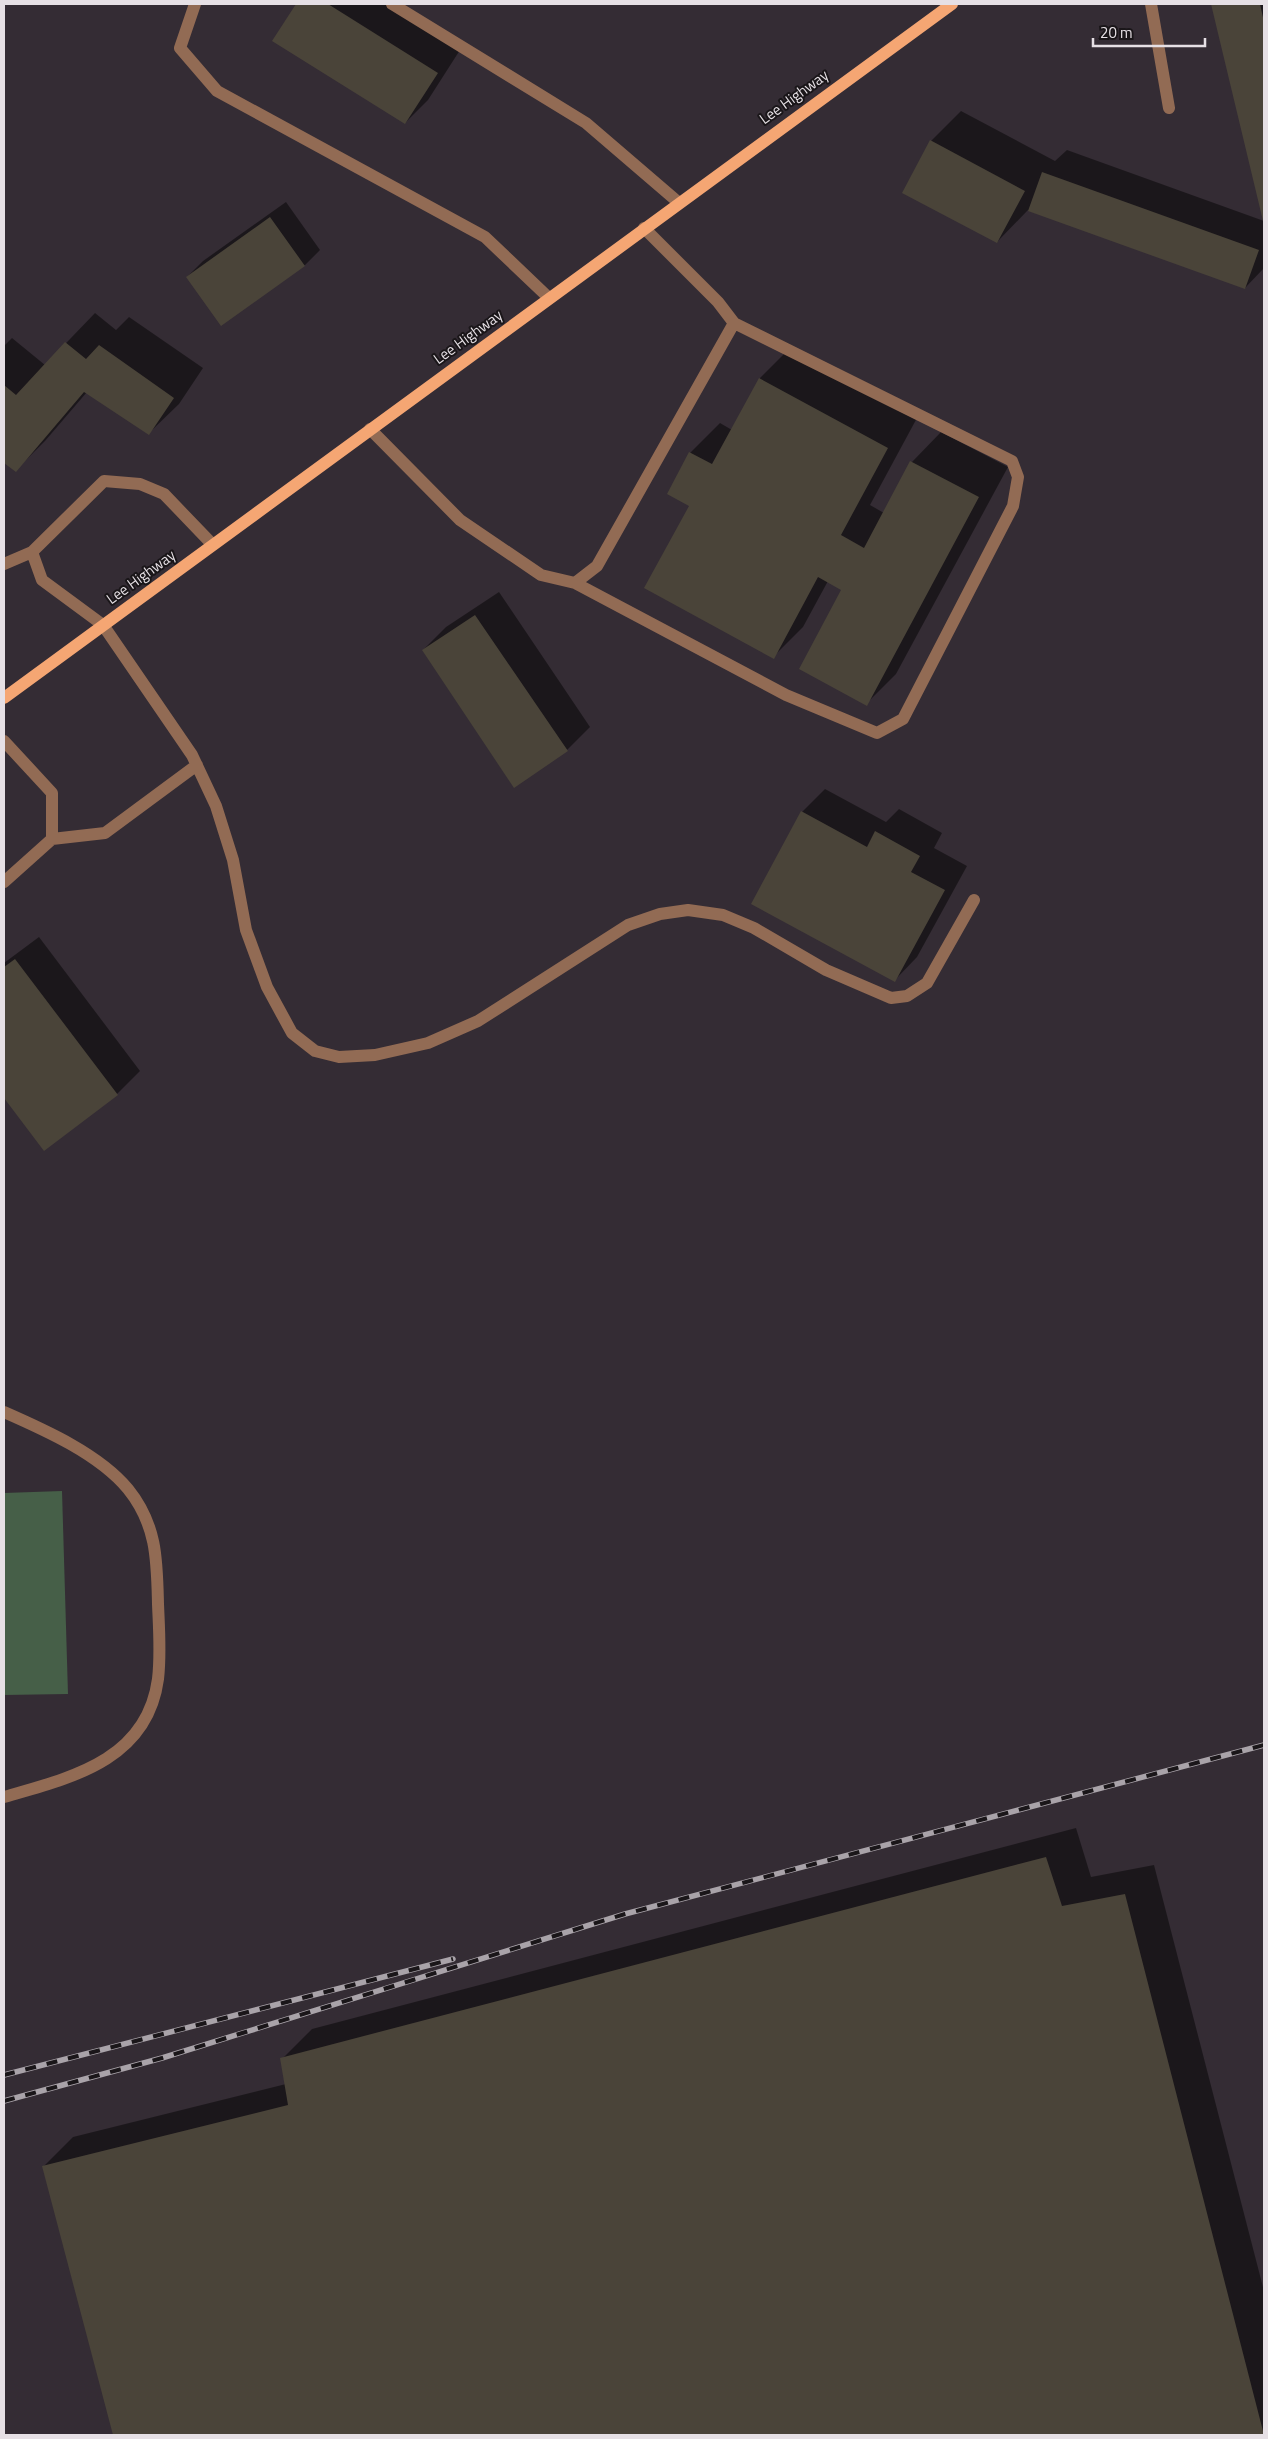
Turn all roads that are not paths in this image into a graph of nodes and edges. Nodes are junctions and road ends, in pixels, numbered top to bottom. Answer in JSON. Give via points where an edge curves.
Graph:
{"nodes":[{"id":1,"x":195,"y":4,"type":"edge"},
{"id":2,"x":392,"y":4,"type":"edge"},
{"id":3,"x":952,"y":4,"type":"edge"},
{"id":4,"x":1151,"y":4,"type":"edge"},
{"id":5,"x":1169,"y":108,"type":"dead end"},
{"id":6,"x":678,"y":202,"type":"junction"},
{"id":7,"x":644,"y":228,"type":"junction"},
{"id":8,"x":549,"y":298,"type":"junction"},
{"id":9,"x":734,"y":323,"type":"junction"},
{"id":10,"x":370,"y":429,"type":"junction"},
{"id":11,"x":212,"y":544,"type":"junction"},
{"id":12,"x":32,"y":552,"type":"junction"},
{"id":13,"x":4,"y":564,"type":"edge"},
{"id":14,"x":575,"y":583,"type":"junction"},
{"id":15,"x":103,"y":625,"type":"junction"},
{"id":16,"x":4,"y":698,"type":"edge"},
{"id":17,"x":4,"y":742,"type":"edge"},
{"id":18,"x":197,"y":765,"type":"junction"},
{"id":19,"x":52,"y":840,"type":"junction"},
{"id":20,"x":4,"y":882,"type":"edge"},
{"id":21,"x":974,"y":900,"type":"dead end"},
{"id":22,"x":4,"y":1412,"type":"edge"},
{"id":23,"x":4,"y":1796,"type":"edge"}],
"edges":[{"from":1,"to":8,"type":"lane","via":[[180,48],[217,91],[485,237]]},
{"from":2,"to":6,"type":"lane","via":[[586,123]]},
{"from":3,"to":6,"type":"main road","name":"Lee Highway"},
{"from":4,"to":5,"type":"lane"},
{"from":6,"to":7,"type":"main road","name":"Lee Highway"},
{"from":7,"to":8,"type":"main road","name":"Lee Highway"},
{"from":7,"to":9,"type":"lane","via":[[718,302]]},
{"from":8,"to":10,"type":"main road","name":"Lee Highway"},
{"from":9,"to":14,"type":"lane","via":[[597,566]]},
{"from":9,"to":14,"type":"lane","via":[[1012,461],[1018,477],[1013,506],[904,719],[877,733],[786,696]]},
{"from":10,"to":11,"type":"main road","name":"Lee Highway"},
{"from":10,"to":14,"type":"lane","via":[[460,520],[541,575]]},
{"from":11,"to":12,"type":"lane","via":[[164,494],[140,484],[104,482]]},
{"from":11,"to":15,"type":"main road","name":"Lee Highway"},
{"from":12,"to":13,"type":"lane"},
{"from":12,"to":15,"type":"lane","via":[[42,580]]},
{"from":15,"to":16,"type":"main road","name":"Lee Highway"},
{"from":15,"to":18,"type":"lane"},
{"from":17,"to":19,"type":"lane","via":[[52,793]]},
{"from":18,"to":19,"type":"lane","via":[[105,833]]},
{"from":18,"to":21,"type":"lane","via":[[216,806],[233,860],[246,930],[267,988],[292,1033],[315,1051],[339,1057],[375,1055],[428,1043],[478,1022],[628,925],[660,914],[688,910],[722,915],[754,928],[826,970],[891,998],[907,996],[927,983]]},
{"from":19,"to":20,"type":"lane"},
{"from":22,"to":23,"type":"lane","via":[[102,1464],[128,1489],[147,1519],[157,1553],[159,1662],[158,1681],[149,1712],[131,1739],[109,1759],[71,1778]]}]}
